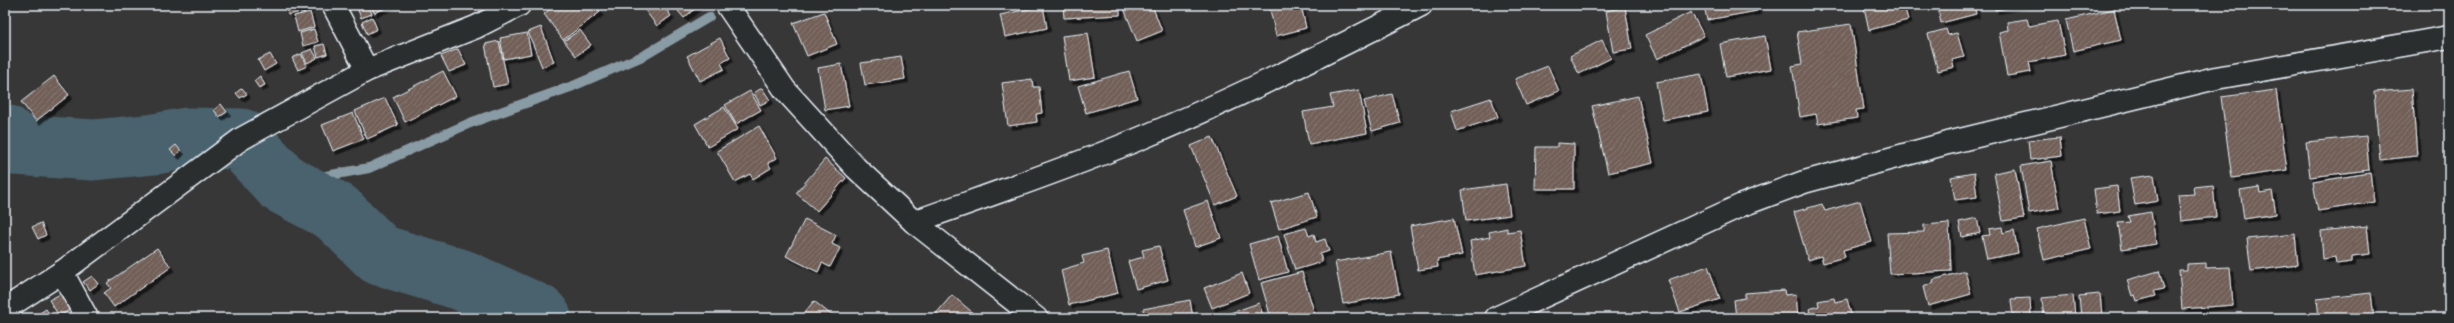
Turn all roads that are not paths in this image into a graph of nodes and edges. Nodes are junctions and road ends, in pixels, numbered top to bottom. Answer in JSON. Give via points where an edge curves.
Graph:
{"nodes":[{"id":1,"x":333,"y":5,"type":"edge"},
{"id":2,"x":519,"y":5,"type":"edge"},
{"id":3,"x":726,"y":5,"type":"edge"},
{"id":4,"x":1421,"y":5,"type":"edge"},
{"id":5,"x":2449,"y":36,"type":"edge"},
{"id":6,"x":367,"y":70,"type":"junction"},
{"id":7,"x":914,"y":222,"type":"junction"},
{"id":8,"x":62,"y":272,"type":"junction"},
{"id":9,"x":5,"y":309,"type":"edge"},
{"id":10,"x":87,"y":318,"type":"edge"},
{"id":11,"x":1036,"y":318,"type":"edge"},
{"id":12,"x":1496,"y":318,"type":"edge"}],
"edges":[{"from":1,"to":6,"type":"street"},
{"from":2,"to":6,"type":"street","via":[[476,27]]},
{"from":3,"to":7,"type":"street","via":[[786,90],[856,168]]},
{"from":4,"to":7,"type":"street","via":[[1336,48],[1147,136],[1077,164]]},
{"from":5,"to":12,"type":"street","via":[[2216,78],[1948,143],[1804,182],[1742,205]]},
{"from":6,"to":8,"type":"street","via":[[241,139]]},
{"from":7,"to":11,"type":"street"},
{"from":8,"to":9,"type":"street"},
{"from":8,"to":10,"type":"street"}]}
